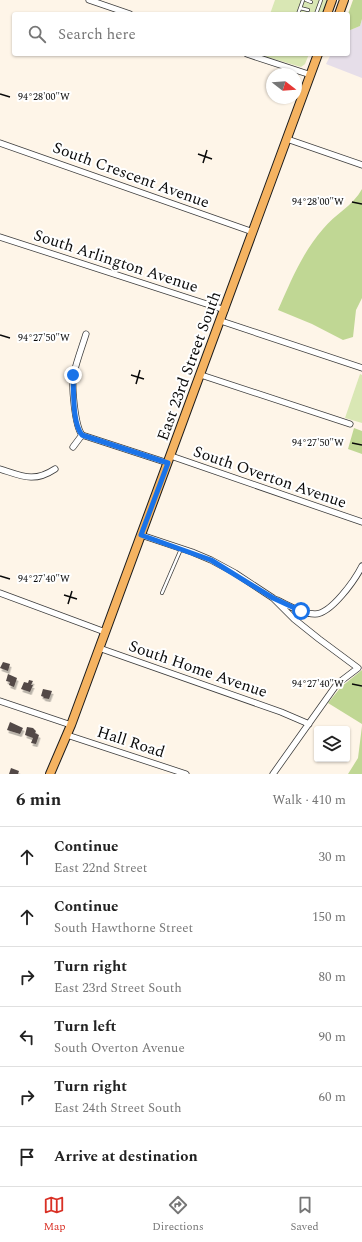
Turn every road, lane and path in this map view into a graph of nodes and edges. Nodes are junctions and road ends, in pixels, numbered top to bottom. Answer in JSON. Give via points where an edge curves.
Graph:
{"nodes":[{"id":1,"x":89,"y":0,"type":"edge"},
{"id":2,"x":303,"y":0,"type":"edge"},
{"id":3,"x":306,"y":0,"type":"edge"},
{"id":4,"x":321,"y":0,"type":"edge"},
{"id":5,"x":332,"y":0,"type":"edge"},
{"id":6,"x":344,"y":0,"type":"edge"},
{"id":7,"x":311,"y":2,"type":"dead end"},
{"id":8,"x":300,"y":8,"type":"junction"},
{"id":9,"x":308,"y":10,"type":"dead end"},
{"id":10,"x":124,"y":12,"type":"edge"},
{"id":11,"x":299,"y":12,"type":"edge"},
{"id":12,"x":316,"y":12,"type":"edge"},
{"id":13,"x":328,"y":12,"type":"edge"},
{"id":14,"x":340,"y":12,"type":"edge"},
{"id":15,"x":317,"y":56,"type":"edge"},
{"id":16,"x":265,"y":57,"type":"edge"},
{"id":17,"x":311,"y":75,"type":"junction"},
{"id":18,"x":287,"y":139,"type":"junction"},
{"id":19,"x":0,"y":143,"type":"edge"},
{"id":20,"x":362,"y":165,"type":"edge"},
{"id":21,"x":253,"y":232,"type":"junction"},
{"id":22,"x":0,"y":237,"type":"edge"},
{"id":23,"x":224,"y":310,"type":"junction"},
{"id":24,"x":221,"y":320,"type":"junction"},
{"id":25,"x":86,"y":334,"type":"dead end"},
{"id":26,"x":362,"y":368,"type":"edge"},
{"id":27,"x":201,"y":375,"type":"junction"},
{"id":28,"x":350,"y":424,"type":"dead end"},
{"id":29,"x":82,"y":435,"type":"junction"},
{"id":30,"x":73,"y":447,"type":"dead end"},
{"id":31,"x":169,"y":459,"type":"junction"},
{"id":32,"x":55,"y":469,"type":"dead end"},
{"id":33,"x":0,"y":470,"type":"edge"},
{"id":34,"x":362,"y":522,"type":"edge"},
{"id":35,"x":141,"y":535,"type":"junction"},
{"id":36,"x":181,"y":548,"type":"junction"},
{"id":37,"x":362,"y":566,"type":"edge"},
{"id":38,"x":0,"y":593,"type":"edge"},
{"id":39,"x":162,"y":593,"type":"dead end"},
{"id":40,"x":273,"y":598,"type":"junction"},
{"id":41,"x":106,"y":632,"type":"junction"},
{"id":42,"x":99,"y":648,"type":"junction"},
{"id":43,"x":0,"y":701,"type":"edge"},
{"id":44,"x":310,"y":724,"type":"junction"},
{"id":45,"x":71,"y":725,"type":"junction"},
{"id":46,"x":67,"y":735,"type":"junction"},
{"id":47,"x":59,"y":755,"type":"junction"},
{"id":48,"x":50,"y":774,"type":"edge"},
{"id":49,"x":56,"y":774,"type":"edge"},
{"id":50,"x":186,"y":774,"type":"edge"},
{"id":51,"x":273,"y":774,"type":"edge"}],
"edges":[{"from":1,"to":10,"type":"street"},
{"from":2,"to":8,"type":"lane"},
{"from":3,"to":7,"type":"lane"},
{"from":4,"to":12,"type":"lane"},
{"from":5,"to":13,"type":"main road"},
{"from":6,"to":14,"type":"main road"},
{"from":8,"to":9,"type":"lane"},
{"from":8,"to":11,"type":"lane"},
{"from":15,"to":17,"type":"main road","name":"East 23rd Street South"},
{"from":16,"to":17,"type":"street"},
{"from":17,"to":18,"type":"main road","name":"East 23rd Street South"},
{"from":18,"to":20,"type":"street"},
{"from":18,"to":21,"type":"main road","name":"East 23rd Street South"},
{"from":19,"to":21,"type":"street","name":"South Crescent Avenue"},
{"from":21,"to":23,"type":"main road","name":"East 23rd Street South"},
{"from":22,"to":23,"type":"street","name":"South Arlington Avenue"},
{"from":23,"to":24,"type":"main road","name":"East 23rd Street South"},
{"from":24,"to":26,"type":"street"},
{"from":24,"to":27,"type":"main road","name":"East 23rd Street South"},
{"from":25,"to":29,"type":"street","via":[[73,375],[76,420]]},
{"from":27,"to":28,"type":"street"},
{"from":27,"to":31,"type":"main road","name":"East 23rd Street South"},
{"from":29,"to":30,"type":"street"},
{"from":29,"to":31,"type":"street","name":"South Overton Avenue"},
{"from":31,"to":34,"type":"street","name":"South Overton Avenue"},
{"from":31,"to":35,"type":"main road","name":"East 23rd Street South"},
{"from":32,"to":33,"type":"street","via":[[46,475],[31,478]]},
{"from":35,"to":36,"type":"street"},
{"from":35,"to":41,"type":"main road","name":"East 23rd Street South"},
{"from":36,"to":39,"type":"lane"},
{"from":36,"to":40,"type":"street","via":[[211,560]]},
{"from":37,"to":40,"type":"street","via":[[354,580],[322,613],[301,611]]},
{"from":38,"to":41,"type":"street"},
{"from":40,"to":44,"type":"street","via":[[319,640],[358,668],[337,684]]},
{"from":41,"to":42,"type":"main road","name":"East 23rd Street South"},
{"from":42,"to":44,"type":"street","name":"South Home Avenue"},
{"from":42,"to":45,"type":"main road","name":"East 23rd Street South"},
{"from":43,"to":45,"type":"street"},
{"from":44,"to":51,"type":"street","via":[[289,749]]},
{"from":45,"to":46,"type":"main road","name":"East 23rd Street South"},
{"from":46,"to":47,"type":"main road","name":"East 23rd Street South"},
{"from":46,"to":50,"type":"street","name":"Hall Road"},
{"from":47,"to":48,"type":"main road","name":"East 23rd Street South"},
{"from":47,"to":49,"type":"main road","name":"East 23rd Street South"}]}
